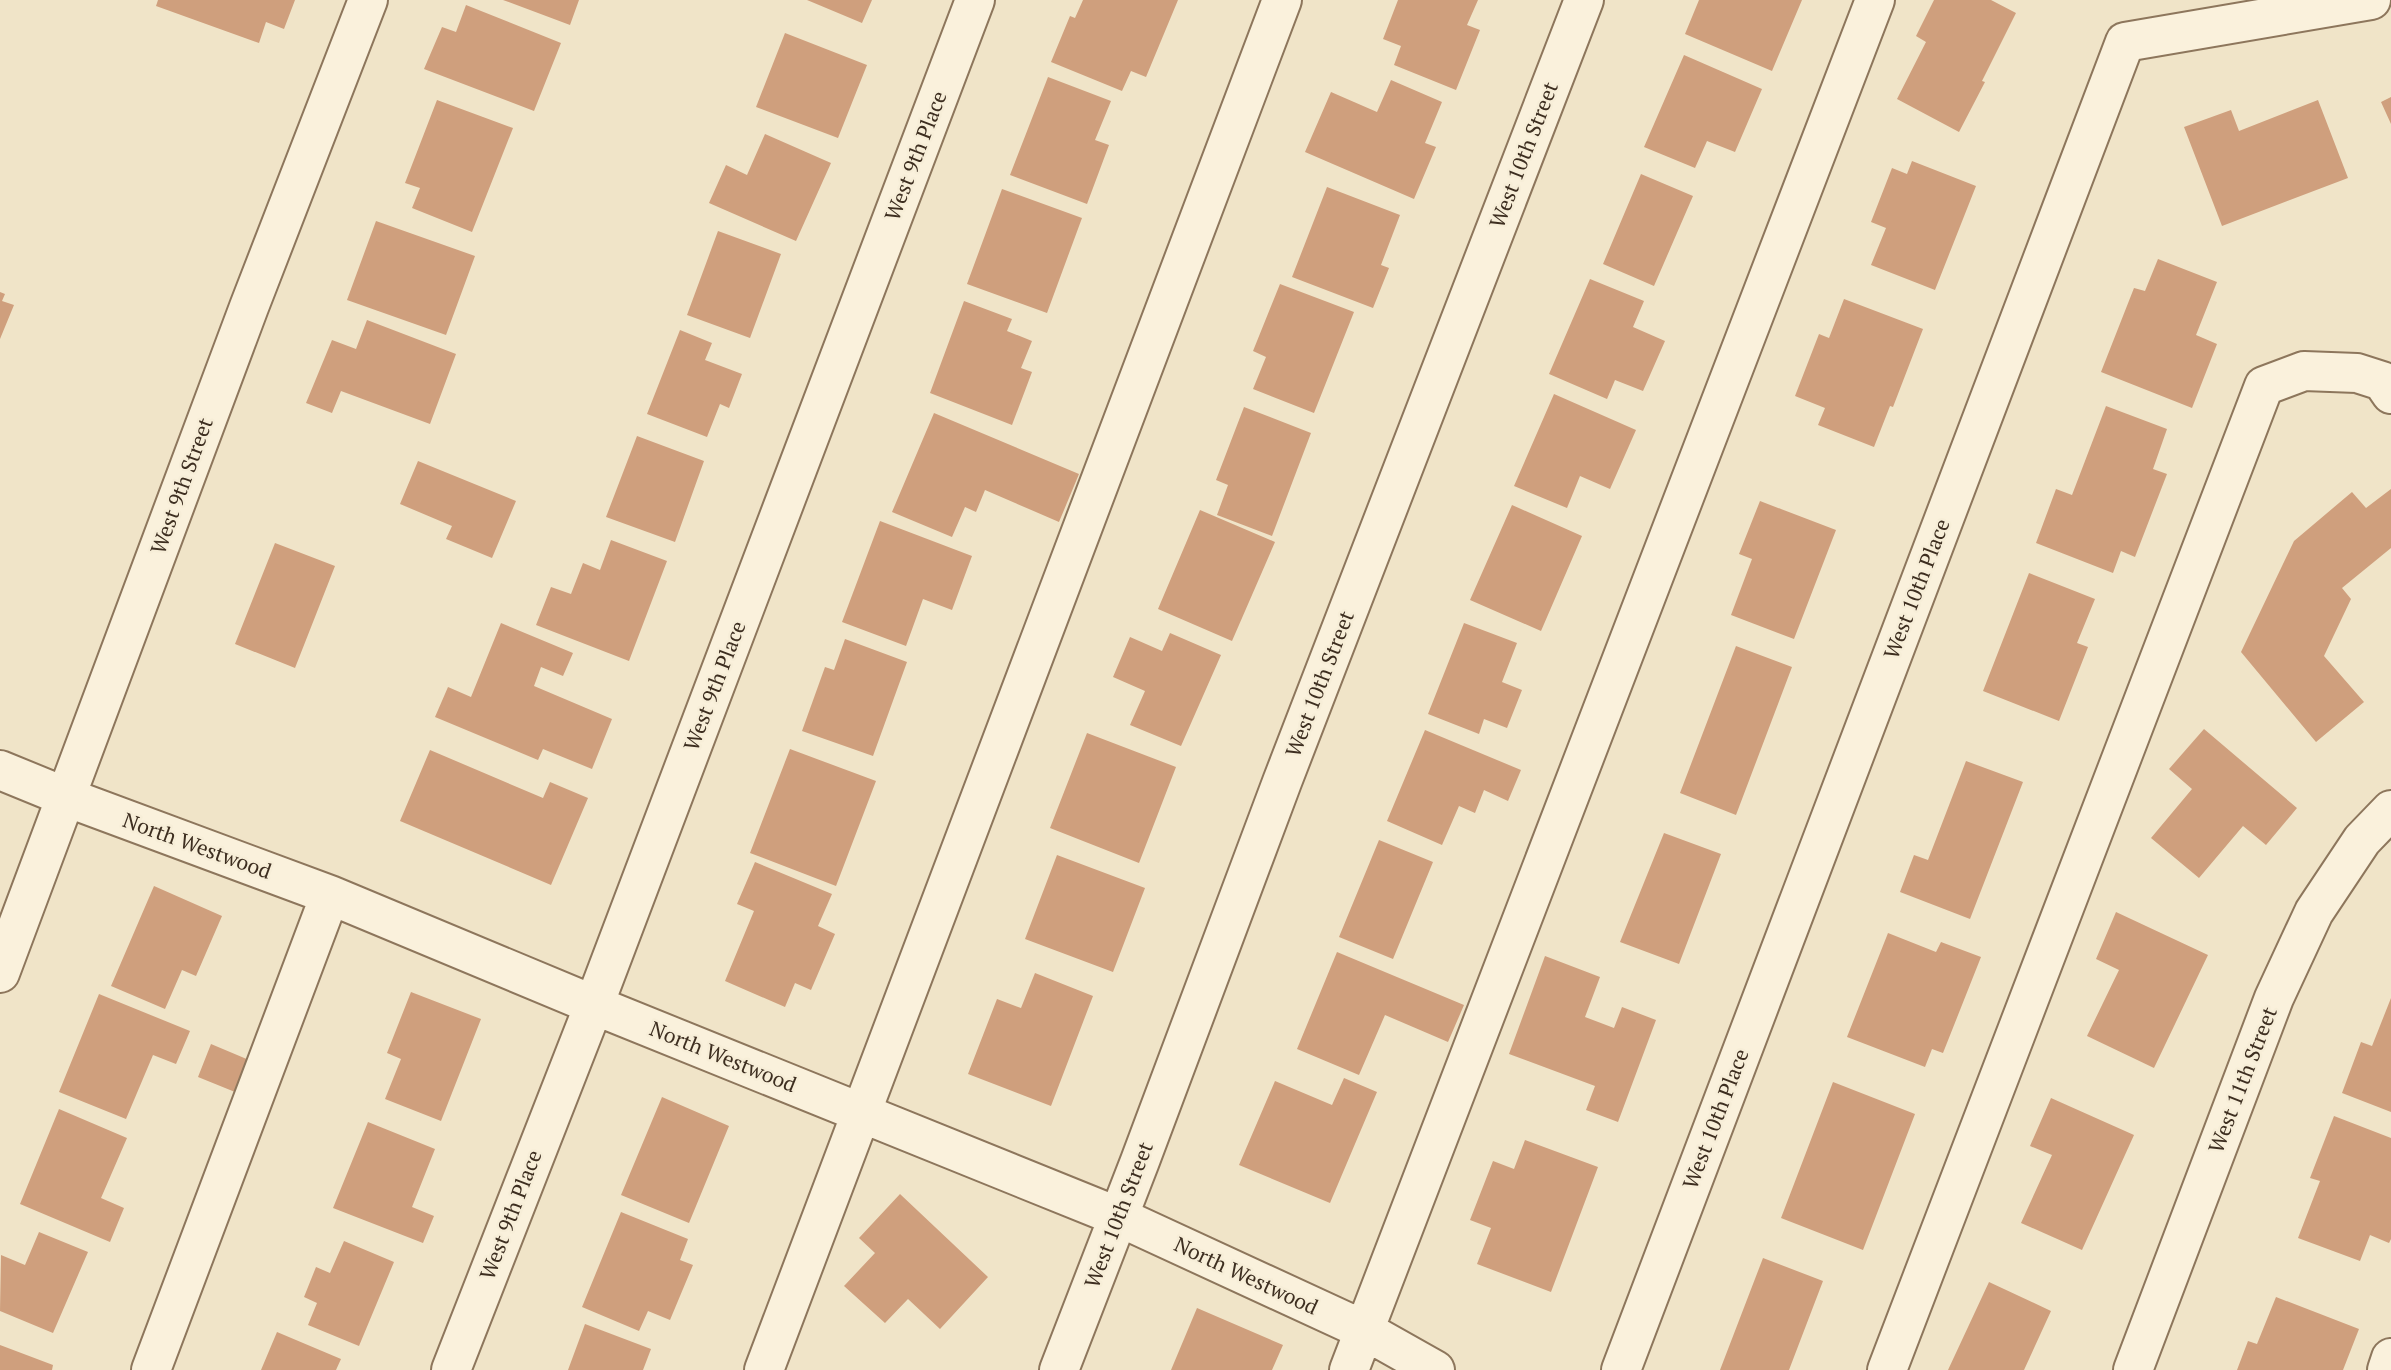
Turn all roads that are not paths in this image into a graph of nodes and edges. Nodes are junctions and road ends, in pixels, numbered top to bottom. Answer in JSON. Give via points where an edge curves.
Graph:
{"nodes":[{"id":1,"x":368,"y":0,"type":"edge"},
{"id":2,"x":975,"y":0,"type":"edge"},
{"id":3,"x":1282,"y":0,"type":"edge"},
{"id":4,"x":1584,"y":0,"type":"edge"},
{"id":5,"x":1875,"y":0,"type":"edge"},
{"id":6,"x":2371,"y":0,"type":"edge"},
{"id":7,"x":2391,"y":394,"type":"edge"},
{"id":8,"x":0,"y":770,"type":"edge"},
{"id":9,"x":66,"y":797,"type":"junction"},
{"id":10,"x":2391,"y":810,"type":"edge"},
{"id":11,"x":330,"y":895,"type":"junction"},
{"id":12,"x":0,"y":974,"type":"edge"},
{"id":13,"x":594,"y":1005,"type":"junction"},
{"id":14,"x":861,"y":1114,"type":"junction"},
{"id":15,"x":1119,"y":1217,"type":"junction"},
{"id":16,"x":1364,"y":1330,"type":"junction"},
{"id":17,"x":2391,"y":1358,"type":"edge"},
{"id":18,"x":151,"y":1370,"type":"edge"},
{"id":19,"x":451,"y":1370,"type":"edge"},
{"id":20,"x":764,"y":1370,"type":"edge"},
{"id":21,"x":1059,"y":1370,"type":"edge"},
{"id":22,"x":1349,"y":1370,"type":"edge"},
{"id":23,"x":1435,"y":1370,"type":"edge"},
{"id":24,"x":1621,"y":1370,"type":"edge"},
{"id":25,"x":1887,"y":1370,"type":"edge"},
{"id":26,"x":2133,"y":1370,"type":"edge"},
{"id":27,"x":2386,"y":1370,"type":"edge"}],
"edges":[{"from":1,"to":9,"type":"street","name":"West 9th Street"},
{"from":2,"to":13,"type":"street","name":"West 9th Place"},
{"from":3,"to":14,"type":"street"},
{"from":4,"to":15,"type":"street","name":"West 10th Street"},
{"from":5,"to":16,"type":"street"},
{"from":6,"to":24,"type":"street","name":"West 10th Place","via":[[2125,42]]},
{"from":7,"to":25,"type":"street","via":[[2382,381],[2357,373],[2304,371],[2264,386]]},
{"from":8,"to":9,"type":"street","name":"North Westwood"},
{"from":9,"to":11,"type":"street","name":"North Westwood"},
{"from":9,"to":12,"type":"street","name":"West 9th Street"},
{"from":10,"to":26,"type":"street","name":"West 11th Street","via":[[2362,840],[2308,925],[2274,999]]},
{"from":11,"to":13,"type":"street","name":"North Westwood"},
{"from":11,"to":18,"type":"street"},
{"from":13,"to":14,"type":"street","name":"North Westwood"},
{"from":13,"to":19,"type":"street","name":"West 9th Place"},
{"from":14,"to":15,"type":"street","name":"North Westwood"},
{"from":14,"to":20,"type":"street"},
{"from":15,"to":16,"type":"street","name":"North Westwood"},
{"from":15,"to":21,"type":"street","name":"West 10th Street"},
{"from":16,"to":22,"type":"street"},
{"from":16,"to":23,"type":"street","name":"North Westwood"},
{"from":17,"to":27,"type":"street"}]}
